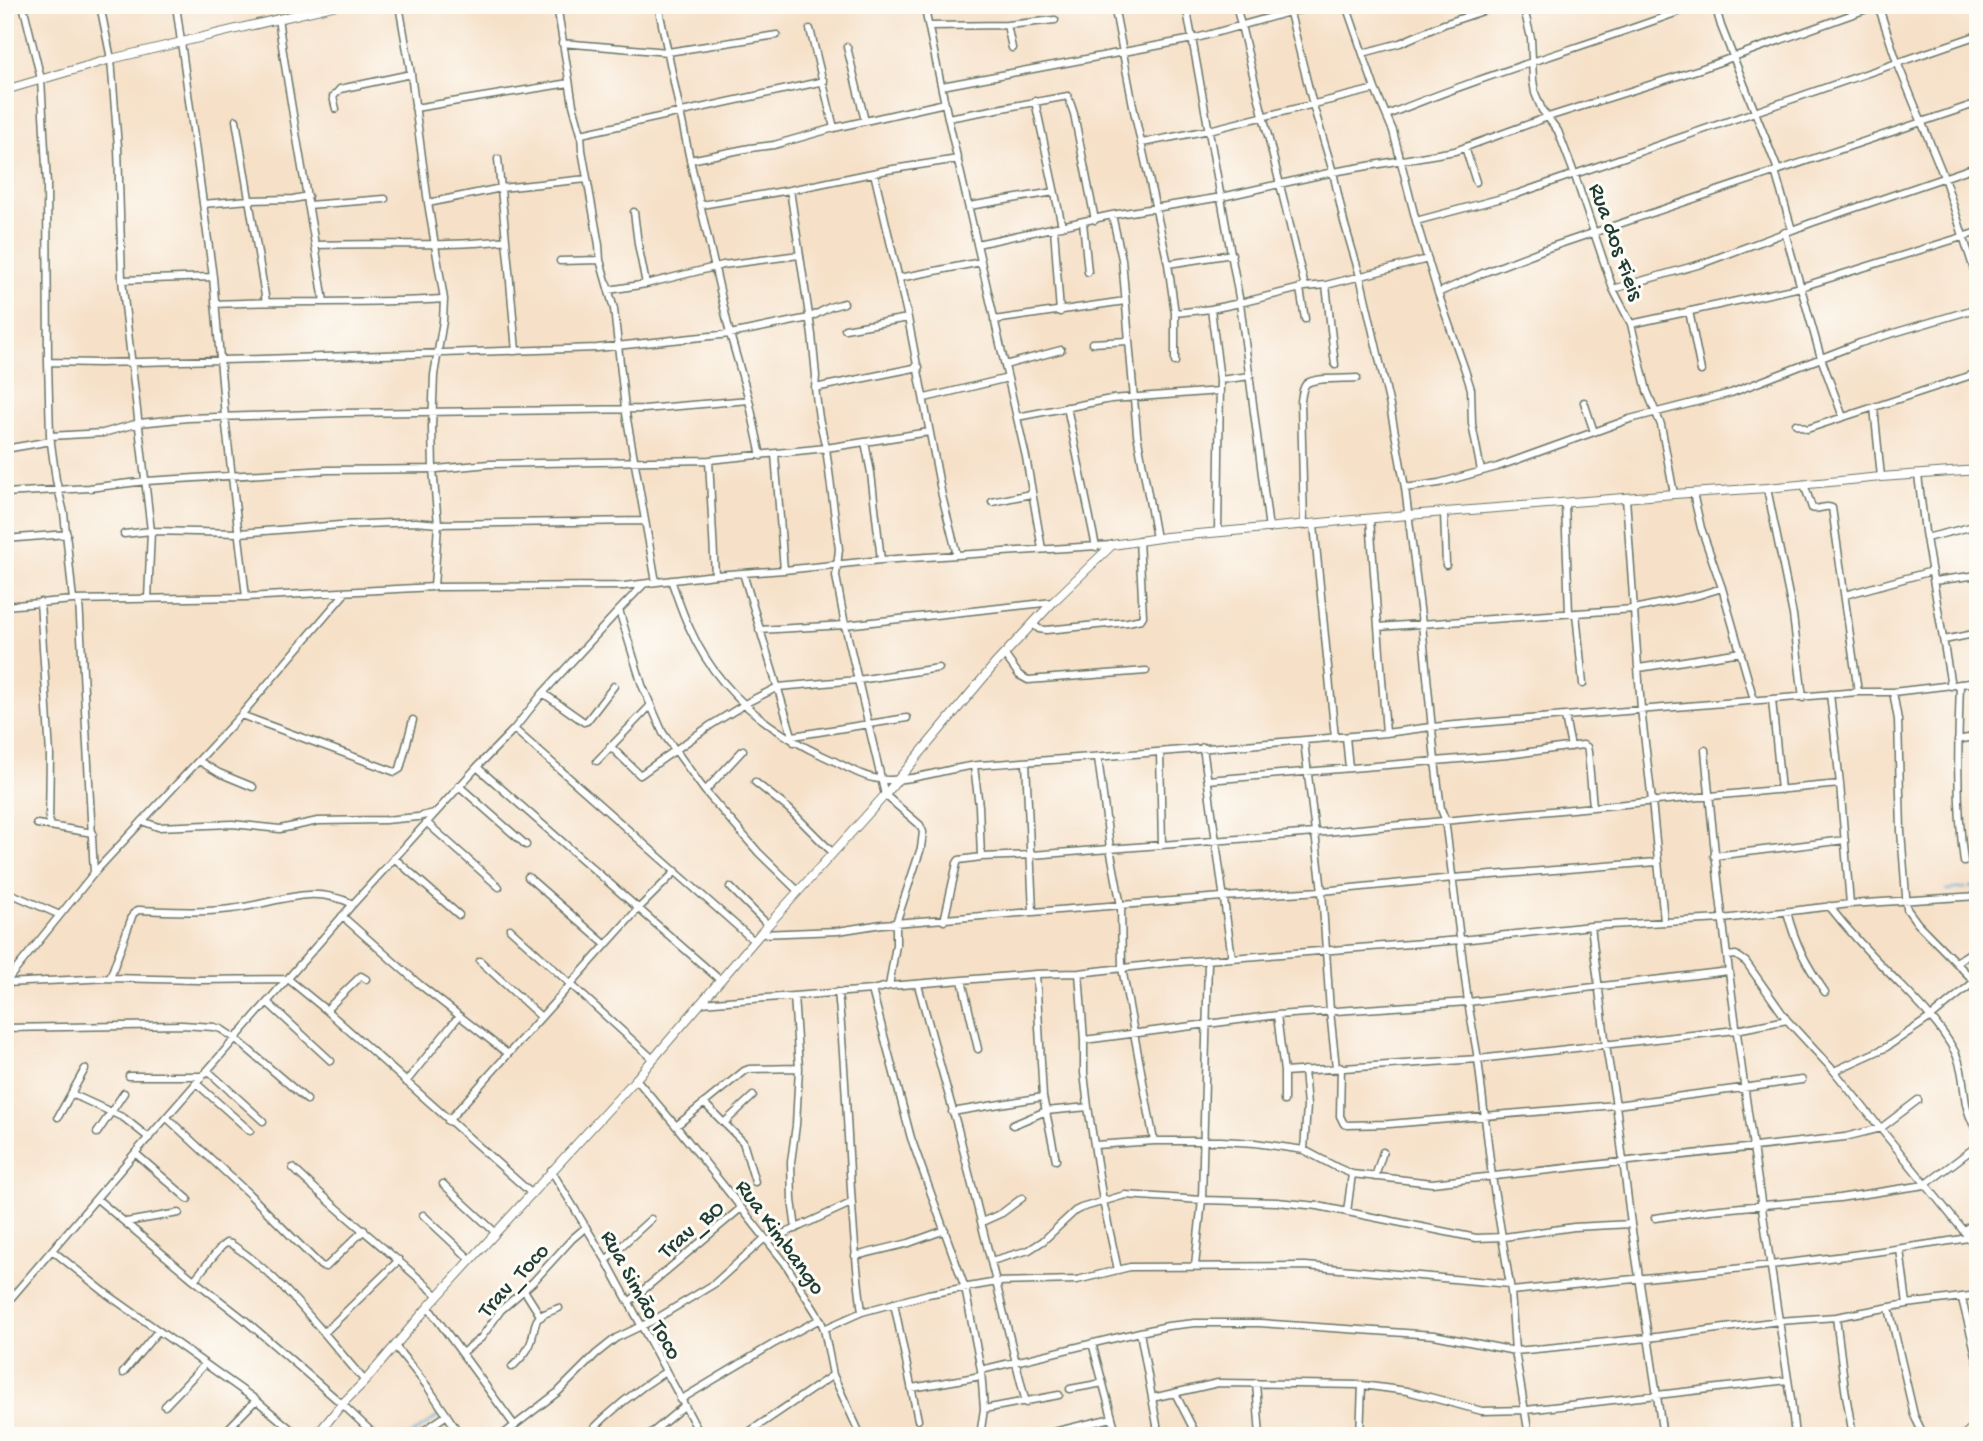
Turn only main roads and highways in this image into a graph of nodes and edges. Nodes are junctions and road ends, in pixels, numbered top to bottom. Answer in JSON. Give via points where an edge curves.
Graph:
{"nodes":[{"id":1,"x":1978,"y":1424,"type":"edge"},
{"id":2,"x":1965,"y":1436,"type":"edge"}],
"edges":[{"from":1,"to":2,"type":"main road"}]}
